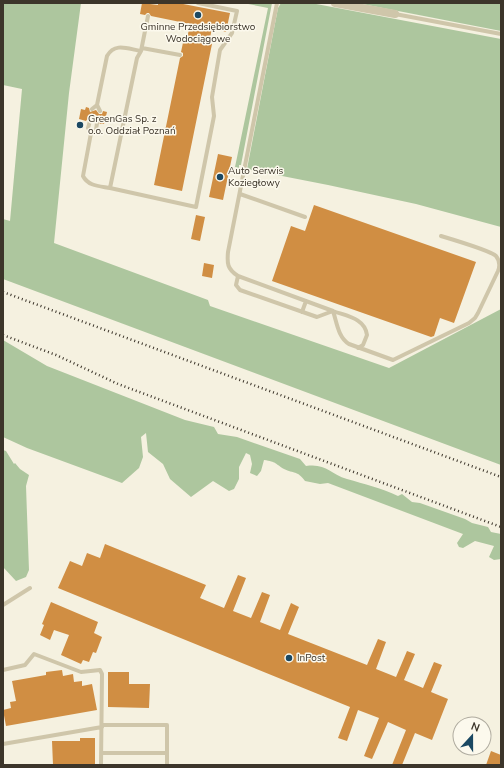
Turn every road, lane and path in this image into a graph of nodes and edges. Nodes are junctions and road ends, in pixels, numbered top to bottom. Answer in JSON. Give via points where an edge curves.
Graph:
{"nodes":[{"id":1,"x":198,"y":3,"type":"edge"},
{"id":2,"x":277,"y":3,"type":"edge"},
{"id":3,"x":334,"y":3,"type":"edge"},
{"id":4,"x":395,"y":14,"type":"joint"},
{"id":5,"x":148,"y":16,"type":"dead end"},
{"id":6,"x":501,"y":34,"type":"edge"},
{"id":7,"x":142,"y":49,"type":"junction"},
{"id":8,"x":180,"y":55,"type":"dead end"},
{"id":9,"x":97,"y":105,"type":"junction"},
{"id":10,"x":92,"y":109,"type":"dead end"},
{"id":11,"x":100,"y":110,"type":"dead end"},
{"id":12,"x":90,"y":121,"type":"dead end"},
{"id":13,"x":97,"y":123,"type":"dead end"},
{"id":14,"x":91,"y":133,"type":"junction"},
{"id":15,"x":110,"y":188,"type":"junction"},
{"id":16,"x":240,"y":194,"type":"junction"},
{"id":17,"x":305,"y":217,"type":"dead end"},
{"id":18,"x":441,"y":236,"type":"dead end"},
{"id":19,"x":238,"y":276,"type":"junction"},
{"id":20,"x":306,"y":301,"type":"junction"},
{"id":21,"x":333,"y":311,"type":"junction"},
{"id":22,"x":302,"y":312,"type":"junction"},
{"id":23,"x":358,"y":348,"type":"junction"},
{"id":24,"x":30,"y":588,"type":"dead end"},
{"id":25,"x":3,"y":605,"type":"edge"},
{"id":26,"x":3,"y":670,"type":"edge"},
{"id":27,"x":102,"y":726,"type":"junction"},
{"id":28,"x":3,"y":744,"type":"edge"},
{"id":29,"x":101,"y":753,"type":"junction"},
{"id":30,"x":167,"y":753,"type":"junction"},
{"id":31,"x":101,"y":765,"type":"edge"},
{"id":32,"x":167,"y":765,"type":"edge"}],
"edges":[{"from":1,"to":15,"type":"lane","via":[[237,11],[232,33],[220,50],[212,96],[214,116],[196,207]]},
{"from":2,"to":16,"type":"lane"},
{"from":3,"to":4,"type":"street"},
{"from":4,"to":6,"type":"lane"},
{"from":5,"to":7,"type":"lane"},
{"from":7,"to":8,"type":"lane"},
{"from":7,"to":9,"type":"lane","via":[[118,47],[110,51]]},
{"from":7,"to":15,"type":"lane","via":[[137,58]]},
{"from":9,"to":10,"type":"lane"},
{"from":9,"to":11,"type":"lane"},
{"from":12,"to":14,"type":"lane","via":[[88,128]]},
{"from":13,"to":14,"type":"lane","via":[[96,130]]},
{"from":14,"to":15,"type":"lane","via":[[83,176],[86,182]]},
{"from":16,"to":17,"type":"lane"},
{"from":16,"to":19,"type":"lane","via":[[227,259],[232,272]]},
{"from":18,"to":23,"type":"lane","via":[[493,254],[499,261],[498,272],[475,318],[393,360]]},
{"from":19,"to":20,"type":"lane"},
{"from":19,"to":22,"type":"lane","via":[[236,285],[240,290]]},
{"from":20,"to":21,"type":"lane"},
{"from":20,"to":22,"type":"lane"},
{"from":21,"to":22,"type":"lane","via":[[317,317]]},
{"from":21,"to":23,"type":"lane","via":[[343,340]]},
{"from":21,"to":23,"type":"lane","via":[[364,324],[366,340]]},
{"from":24,"to":25,"type":"lane"},
{"from":26,"to":27,"type":"lane","via":[[26,665],[34,654],[81,672],[100,670]]},
{"from":27,"to":28,"type":"lane"},
{"from":27,"to":29,"type":"lane"},
{"from":27,"to":30,"type":"lane","via":[[167,725]]},
{"from":29,"to":30,"type":"lane"},
{"from":29,"to":31,"type":"lane"},
{"from":30,"to":32,"type":"lane"}]}
